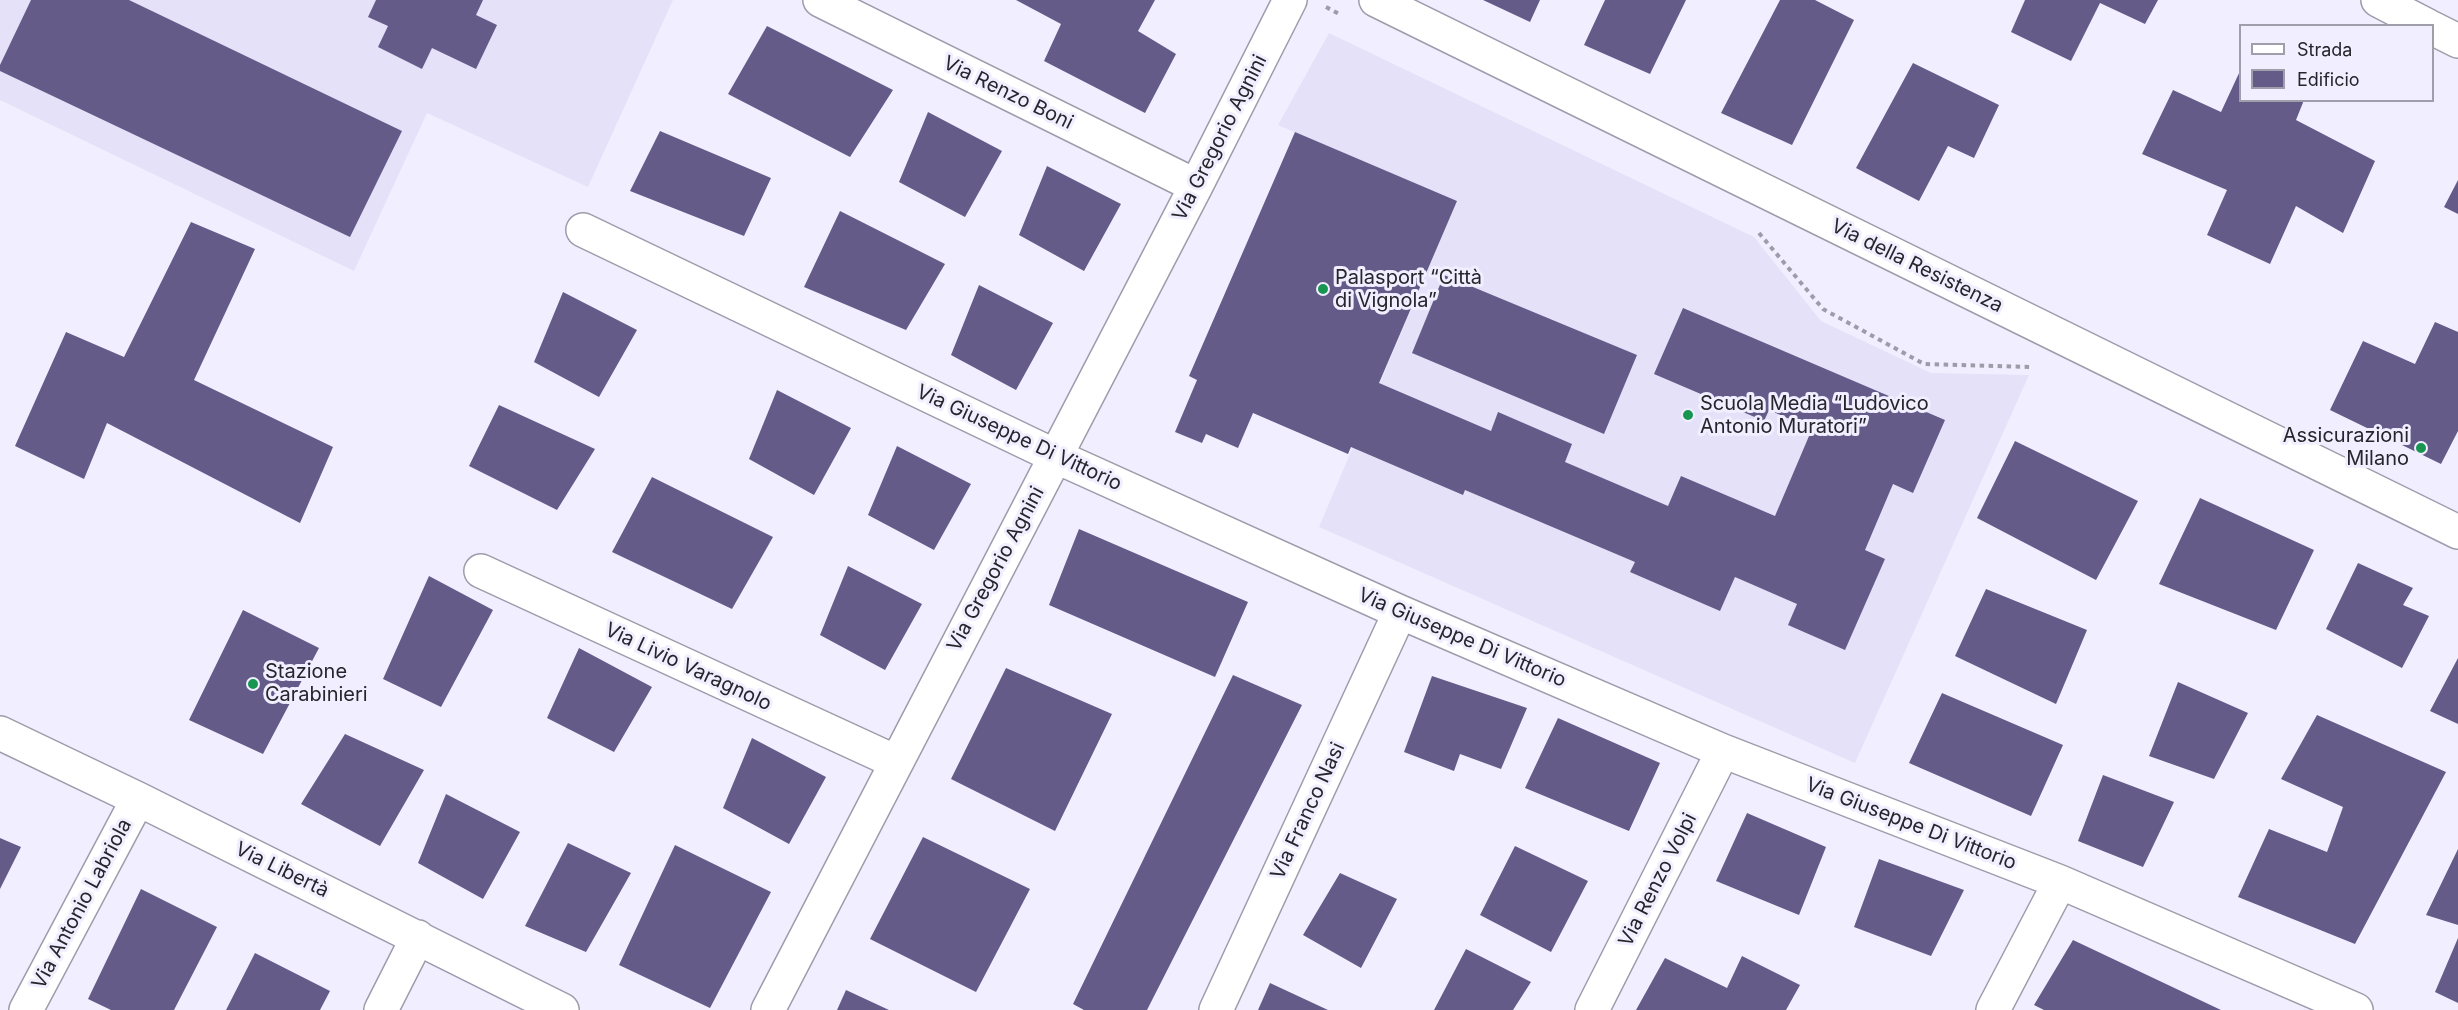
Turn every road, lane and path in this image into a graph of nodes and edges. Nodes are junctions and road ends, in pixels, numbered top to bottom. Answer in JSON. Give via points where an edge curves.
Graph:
{"nodes":[{"id":1,"x":820,"y":0,"type":"edge"},
{"id":2,"x":1290,"y":0,"type":"edge"},
{"id":3,"x":1376,"y":0,"type":"edge"},
{"id":4,"x":2378,"y":0,"type":"edge"},
{"id":5,"x":1323,"y":6,"type":"dead end"},
{"id":6,"x":1344,"y":16,"type":"dead end"},
{"id":7,"x":2424,"y":24,"type":"edge"},
{"id":8,"x":2434,"y":29,"type":"edge"},
{"id":9,"x":2458,"y":41,"type":"edge"},
{"id":10,"x":1196,"y":186,"type":"junction"},
{"id":11,"x":584,"y":230,"type":"dead end"},
{"id":12,"x":1757,"y":230,"type":"dead end"},
{"id":13,"x":2034,"y":367,"type":"dead end"},
{"id":14,"x":1055,"y":456,"type":"junction"},
{"id":15,"x":2458,"y":532,"type":"edge"},
{"id":16,"x":481,"y":571,"type":"dead end"},
{"id":17,"x":1400,"y":612,"type":"junction"},
{"id":18,"x":0,"y":733,"type":"edge"},
{"id":19,"x":1724,"y":751,"type":"junction"},
{"id":20,"x":896,"y":762,"type":"junction"},
{"id":21,"x":138,"y":799,"type":"junction"},
{"id":22,"x":2060,"y":882,"type":"junction"},
{"id":23,"x":417,"y":937,"type":"junction"},
{"id":24,"x":2294,"y":998,"type":"edge"},
{"id":25,"x":26,"y":1010,"type":"edge"},
{"id":26,"x":381,"y":1010,"type":"edge"},
{"id":27,"x":562,"y":1010,"type":"edge"},
{"id":28,"x":768,"y":1010,"type":"edge"},
{"id":29,"x":1215,"y":1010,"type":"edge"},
{"id":30,"x":1592,"y":1010,"type":"edge"},
{"id":31,"x":1993,"y":1010,"type":"edge"},
{"id":32,"x":2356,"y":1010,"type":"edge"}],
"edges":[{"from":1,"to":10,"type":"street","name":"Via Renzo Boni"},
{"from":2,"to":10,"type":"street","name":"Via Gregorio Agnini"},
{"from":3,"to":15,"type":"street","name":"Via della Resistenza"},
{"from":4,"to":7,"type":"street"},
{"from":5,"to":6,"type":"path"},
{"from":8,"to":9,"type":"street"},
{"from":10,"to":14,"type":"street","name":"Via Gregorio Agnini"},
{"from":11,"to":14,"type":"street","name":"Via Giuseppe Di Vittorio"},
{"from":12,"to":13,"type":"path","via":[[1823,309],[1924,364]]},
{"from":14,"to":17,"type":"street","name":"Via Giuseppe Di Vittorio"},
{"from":14,"to":20,"type":"street","name":"Via Gregorio Agnini"},
{"from":16,"to":20,"type":"street","name":"Via Livio Varagnolo"},
{"from":17,"to":19,"type":"street","name":"Via Giuseppe Di Vittorio"},
{"from":17,"to":29,"type":"street","name":"Via Franco Nasi"},
{"from":18,"to":21,"type":"street","name":"Via Libertà"},
{"from":19,"to":22,"type":"street","name":"Via Giuseppe Di Vittorio"},
{"from":19,"to":30,"type":"street","name":"Via Renzo Volpi"},
{"from":20,"to":28,"type":"street","name":"Via Gregorio Agnini"},
{"from":21,"to":23,"type":"street","name":"Via Libertà"},
{"from":21,"to":25,"type":"street","name":"Via Antonio Labriola"},
{"from":22,"to":24,"type":"street","name":"Via Giuseppe Di Vittorio"},
{"from":22,"to":31,"type":"street"},
{"from":23,"to":26,"type":"street"},
{"from":23,"to":27,"type":"street","name":"Via Libertà"},
{"from":24,"to":32,"type":"street","name":"Via Giuseppe Di Vittorio"}]}
